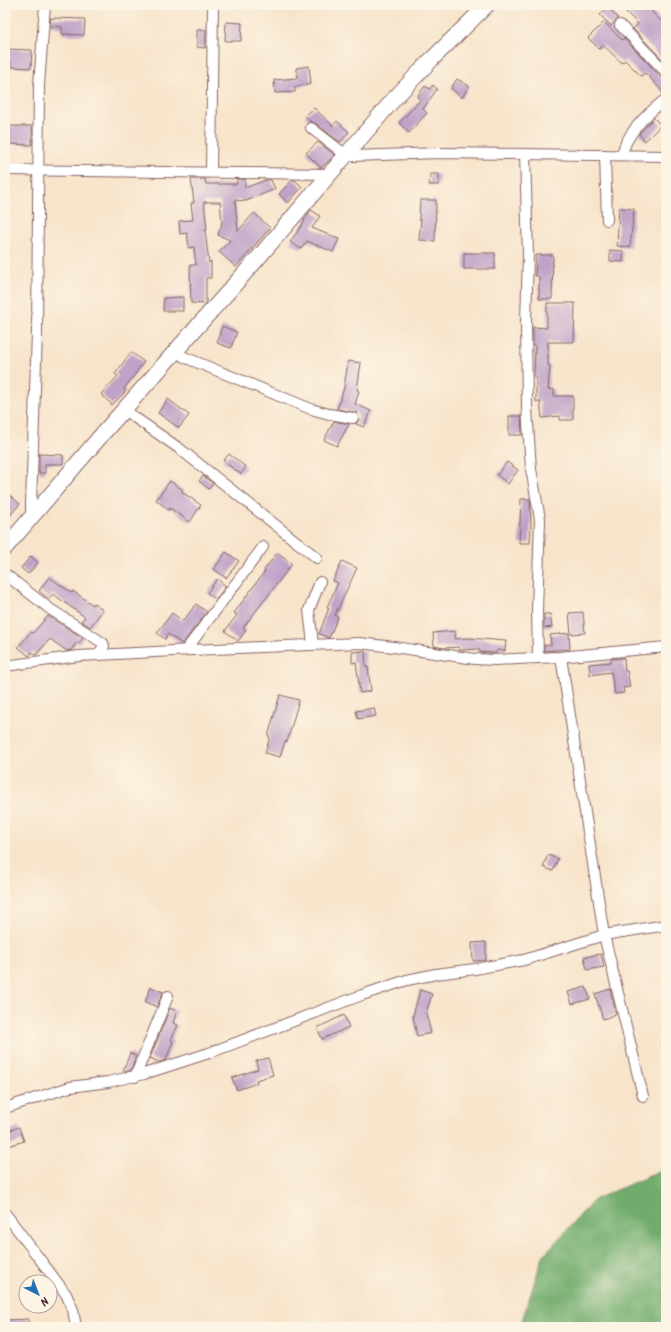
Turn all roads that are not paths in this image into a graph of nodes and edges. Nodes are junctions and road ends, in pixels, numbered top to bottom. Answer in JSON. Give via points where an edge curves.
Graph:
{"nodes":[{"id":1,"x":45,"y":5,"type":"edge"},
{"id":2,"x":213,"y":5,"type":"edge"},
{"id":3,"x":487,"y":5,"type":"edge"},
{"id":4,"x":620,"y":25,"type":"dead end"},
{"id":5,"x":666,"y":72,"type":"edge"},
{"id":6,"x":666,"y":99,"type":"edge"},
{"id":7,"x":311,"y":128,"type":"dead end"},
{"id":8,"x":525,"y":154,"type":"junction"},
{"id":9,"x":348,"y":155,"type":"junction"},
{"id":10,"x":605,"y":155,"type":"junction"},
{"id":11,"x":622,"y":155,"type":"junction"},
{"id":12,"x":666,"y":156,"type":"edge"},
{"id":13,"x":5,"y":170,"type":"edge"},
{"id":14,"x":38,"y":170,"type":"junction"},
{"id":15,"x":211,"y":172,"type":"junction"},
{"id":16,"x":330,"y":174,"type":"junction"},
{"id":17,"x":607,"y":220,"type":"dead end"},
{"id":18,"x":176,"y":351,"type":"junction"},
{"id":19,"x":124,"y":410,"type":"junction"},
{"id":20,"x":353,"y":418,"type":"dead end"},
{"id":21,"x":35,"y":513,"type":"junction"},
{"id":22,"x":263,"y":547,"type":"dead end"},
{"id":23,"x":5,"y":548,"type":"edge"},
{"id":24,"x":317,"y":558,"type":"dead end"},
{"id":25,"x":5,"y":574,"type":"edge"},
{"id":26,"x":320,"y":582,"type":"dead end"},
{"id":27,"x":313,"y":644,"type":"junction"},
{"id":28,"x":666,"y":647,"type":"edge"},
{"id":29,"x":186,"y":650,"type":"junction"},
{"id":30,"x":98,"y":655,"type":"junction"},
{"id":31,"x":561,"y":657,"type":"junction"},
{"id":32,"x":538,"y":658,"type":"junction"},
{"id":33,"x":5,"y":666,"type":"edge"},
{"id":34,"x":666,"y":925,"type":"edge"},
{"id":35,"x":604,"y":935,"type":"junction"},
{"id":36,"x":168,"y":996,"type":"dead end"},
{"id":37,"x":135,"y":1077,"type":"junction"},
{"id":38,"x":643,"y":1096,"type":"dead end"},
{"id":39,"x":5,"y":1108,"type":"edge"},
{"id":40,"x":5,"y":1213,"type":"edge"},
{"id":41,"x":76,"y":1327,"type":"edge"}],
"edges":[{"from":1,"to":14,"type":"street"},
{"from":2,"to":15,"type":"street"},
{"from":3,"to":9,"type":"street","via":[[394,99]]},
{"from":4,"to":5,"type":"street"},
{"from":6,"to":11,"type":"street","via":[[641,122],[627,140]]},
{"from":7,"to":9,"type":"street"},
{"from":8,"to":9,"type":"street"},
{"from":8,"to":10,"type":"street"},
{"from":8,"to":32,"type":"street","via":[[528,431],[531,469],[540,519]]},
{"from":9,"to":16,"type":"street"},
{"from":10,"to":11,"type":"street"},
{"from":10,"to":17,"type":"street"},
{"from":11,"to":12,"type":"street"},
{"from":13,"to":14,"type":"street"},
{"from":14,"to":15,"type":"street"},
{"from":14,"to":21,"type":"street","via":[[37,333],[31,504],[31,509]]},
{"from":15,"to":16,"type":"street"},
{"from":16,"to":18,"type":"street"},
{"from":18,"to":19,"type":"street"},
{"from":18,"to":20,"type":"street","via":[[312,409]]},
{"from":19,"to":21,"type":"street"},
{"from":19,"to":24,"type":"street","via":[[180,450]]},
{"from":21,"to":23,"type":"street"},
{"from":22,"to":29,"type":"street"},
{"from":25,"to":30,"type":"street","via":[[50,610],[103,642],[104,646]]},
{"from":26,"to":27,"type":"street","via":[[308,610]]},
{"from":27,"to":29,"type":"street"},
{"from":27,"to":32,"type":"street","via":[[359,643],[488,660]]},
{"from":28,"to":31,"type":"street"},
{"from":29,"to":30,"type":"street"},
{"from":30,"to":33,"type":"street"},
{"from":31,"to":32,"type":"street"},
{"from":31,"to":35,"type":"street"},
{"from":34,"to":35,"type":"street"},
{"from":35,"to":37,"type":"street","via":[[524,960],[436,974],[383,987],[209,1053]]},
{"from":35,"to":38,"type":"street"},
{"from":36,"to":37,"type":"street"},
{"from":37,"to":39,"type":"street","via":[[70,1088]]},
{"from":40,"to":41,"type":"street","via":[[66,1294],[73,1310]]}]}
